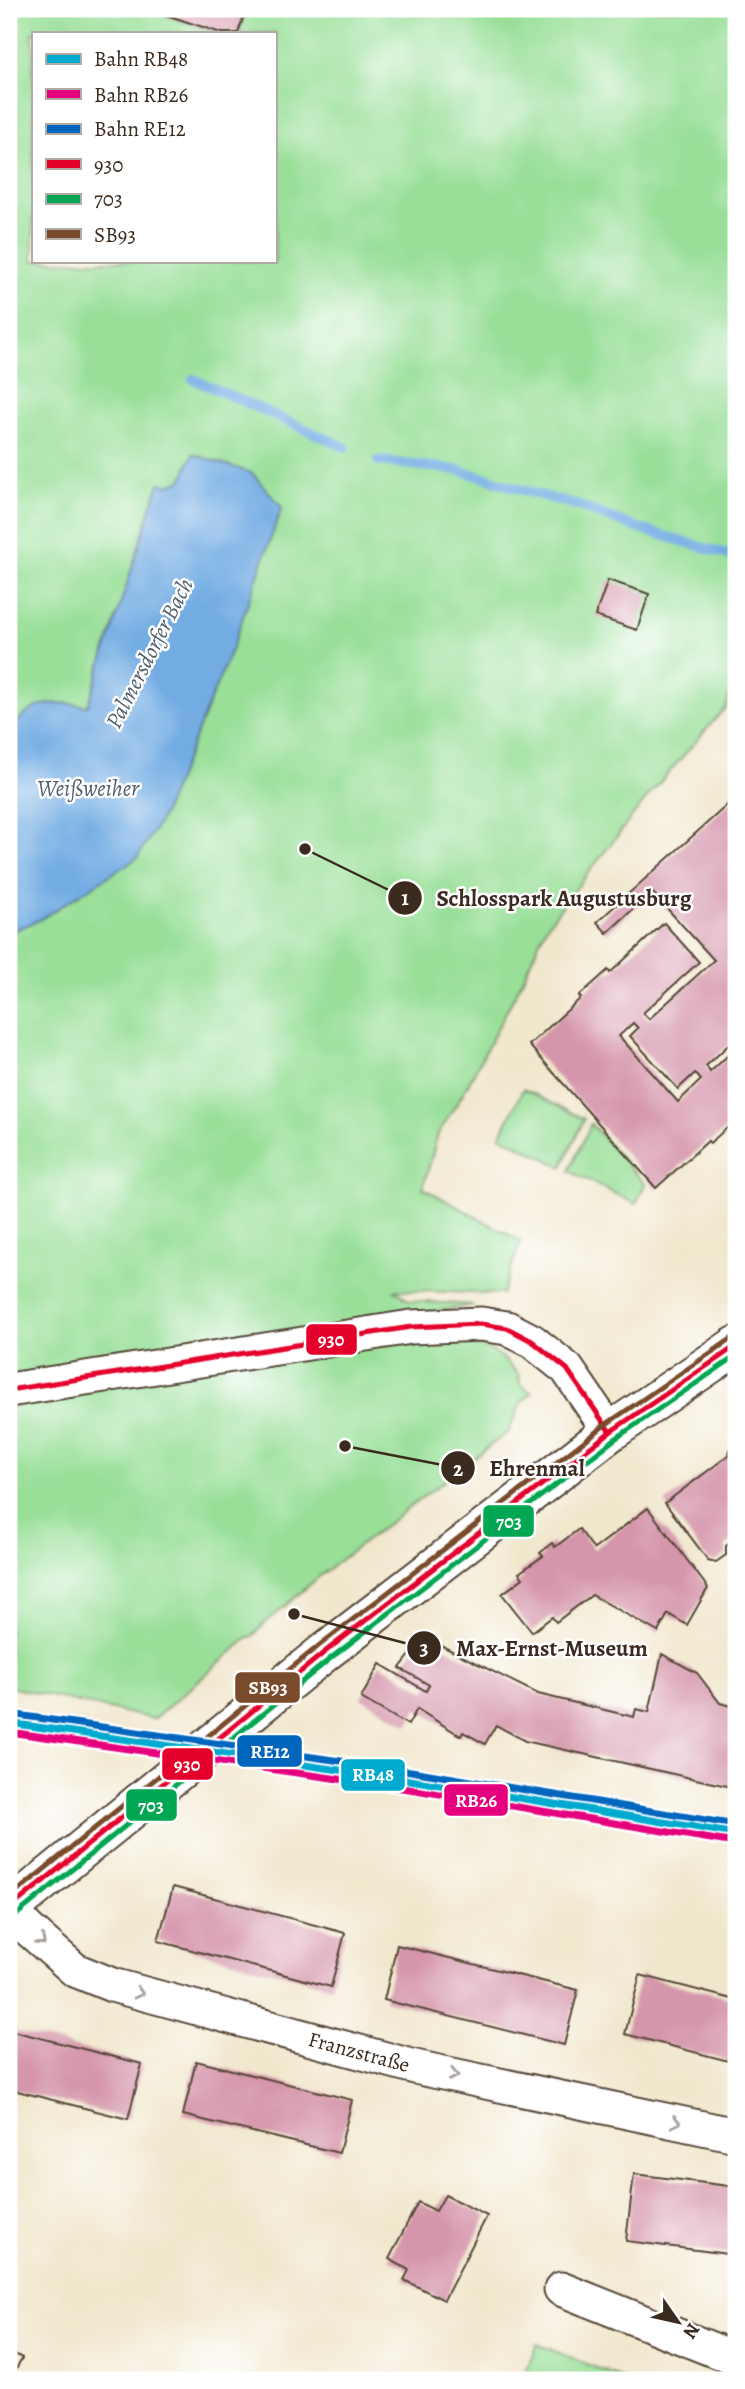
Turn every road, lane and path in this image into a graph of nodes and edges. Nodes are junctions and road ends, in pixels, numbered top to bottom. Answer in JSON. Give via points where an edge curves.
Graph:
{"nodes":[{"id":1,"x":736,"y":1346,"type":"edge"},
{"id":2,"x":9,"y":1390,"type":"edge"},
{"id":3,"x":610,"y":1432,"type":"junction"},
{"id":4,"x":10,"y":1909,"type":"edge"},
{"id":5,"x":736,"y":2135,"type":"edge"},
{"id":6,"x":561,"y":2289,"type":"dead end"},
{"id":7,"x":736,"y":2359,"type":"edge"}],
"edges":[{"from":1,"to":3,"type":"main road"},
{"from":2,"to":3,"type":"street","via":[[411,1327],[481,1324],[507,1328],[532,1341],[567,1369]]},
{"from":3,"to":4,"type":"main road","via":[[326,1651]]},
{"from":4,"to":5,"type":"street","name":"Franzstraße","one_way":true,"via":[[75,1970],[112,1985],[415,2067]]},
{"from":6,"to":7,"type":"street"}]}
